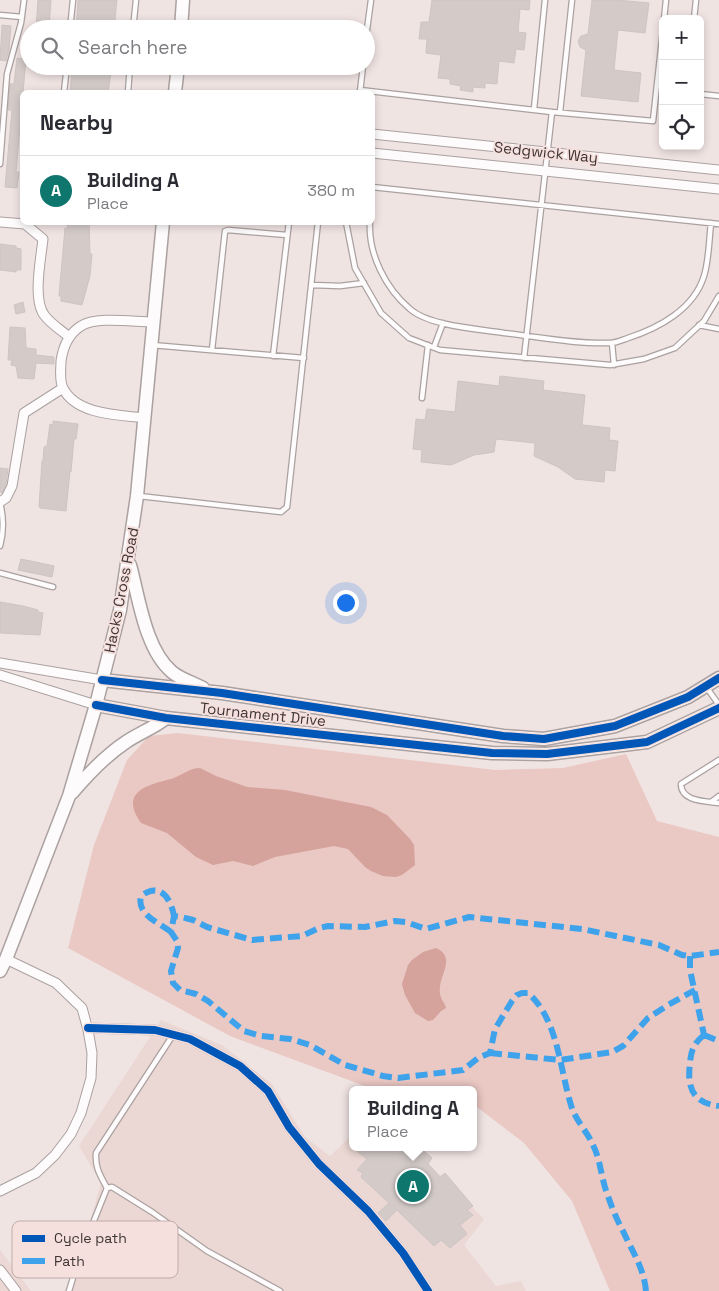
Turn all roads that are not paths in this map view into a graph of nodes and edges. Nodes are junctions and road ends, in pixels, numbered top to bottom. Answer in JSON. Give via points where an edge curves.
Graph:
{"nodes":[{"id":1,"x":24,"y":0,"type":"edge"},
{"id":2,"x":73,"y":0,"type":"edge"},
{"id":3,"x":136,"y":0,"type":"edge"},
{"id":4,"x":183,"y":0,"type":"edge"},
{"id":5,"x":371,"y":0,"type":"edge"},
{"id":6,"x":545,"y":0,"type":"edge"},
{"id":7,"x":572,"y":0,"type":"edge"},
{"id":8,"x":666,"y":0,"type":"edge"},
{"id":9,"x":696,"y":0,"type":"edge"},
{"id":10,"x":0,"y":15,"type":"edge"},
{"id":11,"x":664,"y":15,"type":"edge"},
{"id":12,"x":694,"y":15,"type":"edge"},
{"id":13,"x":22,"y":17,"type":"junction"},
{"id":14,"x":21,"y":20,"type":"edge"},
{"id":15,"x":71,"y":20,"type":"edge"},
{"id":16,"x":134,"y":20,"type":"edge"},
{"id":17,"x":182,"y":20,"type":"edge"},
{"id":18,"x":368,"y":20,"type":"edge"},
{"id":19,"x":20,"y":26,"type":"edge"},
{"id":20,"x":660,"y":60,"type":"edge"},
{"id":21,"x":0,"y":73,"type":"edge"},
{"id":22,"x":7,"y":74,"type":"junction"},
{"id":23,"x":66,"y":75,"type":"edge"},
{"id":24,"x":129,"y":75,"type":"edge"},
{"id":25,"x":177,"y":75,"type":"edge"},
{"id":26,"x":362,"y":75,"type":"edge"},
{"id":27,"x":64,"y":90,"type":"edge"},
{"id":28,"x":128,"y":90,"type":"edge"},
{"id":29,"x":175,"y":90,"type":"edge"},
{"id":30,"x":360,"y":90,"type":"edge"},
{"id":31,"x":375,"y":93,"type":"edge"},
{"id":32,"x":704,"y":94,"type":"edge"},
{"id":33,"x":719,"y":96,"type":"edge"},
{"id":34,"x":534,"y":109,"type":"junction"},
{"id":35,"x":552,"y":112,"type":"junction"},
{"id":36,"x":560,"y":112,"type":"junction"},
{"id":37,"x":2,"y":122,"type":"edge"},
{"id":38,"x":375,"y":134,"type":"edge"},
{"id":39,"x":375,"y":153,"type":"edge"},
{"id":40,"x":547,"y":153,"type":"junction"},
{"id":41,"x":0,"y":164,"type":"edge"},
{"id":42,"x":719,"y":170,"type":"edge"},
{"id":43,"x":545,"y":171,"type":"junction"},
{"id":44,"x":375,"y":187,"type":"edge"},
{"id":45,"x":719,"y":189,"type":"edge"},
{"id":46,"x":541,"y":205,"type":"junction"},
{"id":47,"x":0,"y":222,"type":"edge"},
{"id":48,"x":711,"y":223,"type":"junction"},
{"id":49,"x":20,"y":224,"type":"edge"},
{"id":50,"x":719,"y":224,"type":"edge"},
{"id":51,"x":26,"y":225,"type":"edge"},
{"id":52,"x":163,"y":225,"type":"edge"},
{"id":53,"x":289,"y":225,"type":"edge"},
{"id":54,"x":318,"y":225,"type":"edge"},
{"id":55,"x":347,"y":225,"type":"edge"},
{"id":56,"x":370,"y":225,"type":"edge"},
{"id":57,"x":287,"y":235,"type":"junction"},
{"id":58,"x":364,"y":283,"type":"junction"},
{"id":59,"x":312,"y":285,"type":"junction"},
{"id":60,"x":719,"y":296,"type":"edge"},
{"id":61,"x":153,"y":322,"type":"junction"},
{"id":62,"x":443,"y":323,"type":"junction"},
{"id":63,"x":699,"y":325,"type":"junction"},
{"id":64,"x":719,"y":329,"type":"edge"},
{"id":65,"x":527,"y":336,"type":"junction"},
{"id":66,"x":69,"y":337,"type":"junction"},
{"id":67,"x":612,"y":343,"type":"junction"},
{"id":68,"x":151,"y":345,"type":"junction"},
{"id":69,"x":428,"y":345,"type":"junction"},
{"id":70,"x":434,"y":347,"type":"junction"},
{"id":71,"x":212,"y":350,"type":"junction"},
{"id":72,"x":273,"y":356,"type":"junction"},
{"id":73,"x":304,"y":358,"type":"junction"},
{"id":74,"x":524,"y":358,"type":"junction"},
{"id":75,"x":614,"y":365,"type":"junction"},
{"id":76,"x":62,"y":388,"type":"junction"},
{"id":77,"x":422,"y":398,"type":"dead end"},
{"id":78,"x":145,"y":418,"type":"junction"},
{"id":79,"x":138,"y":496,"type":"junction"},
{"id":80,"x":0,"y":502,"type":"edge"},
{"id":81,"x":0,"y":546,"type":"edge"},
{"id":82,"x":128,"y":559,"type":"junction"},
{"id":83,"x":0,"y":573,"type":"edge"},
{"id":84,"x":53,"y":587,"type":"dead end"},
{"id":85,"x":0,"y":662,"type":"edge"},
{"id":86,"x":0,"y":675,"type":"edge"},
{"id":87,"x":719,"y":678,"type":"edge"},
{"id":88,"x":102,"y":680,"type":"junction"},
{"id":89,"x":706,"y":687,"type":"junction"},
{"id":90,"x":212,"y":692,"type":"junction"},
{"id":91,"x":96,"y":705,"type":"junction"},
{"id":92,"x":719,"y":706,"type":"edge"},
{"id":93,"x":166,"y":718,"type":"junction"},
{"id":94,"x":719,"y":760,"type":"edge"},
{"id":95,"x":69,"y":796,"type":"junction"},
{"id":96,"x":719,"y":796,"type":"edge"},
{"id":97,"x":711,"y":802,"type":"junction"},
{"id":98,"x":719,"y":803,"type":"edge"},
{"id":99,"x":3,"y":958,"type":"edge"},
{"id":100,"x":0,"y":971,"type":"edge"},
{"id":101,"x":88,"y":1028,"type":"junction"},
{"id":102,"x":173,"y":1035,"type":"junction"},
{"id":103,"x":107,"y":1188,"type":"junction"},
{"id":104,"x":0,"y":1191,"type":"edge"},
{"id":105,"x":94,"y":1221,"type":"edge"},
{"id":106,"x":165,"y":1221,"type":"edge"},
{"id":107,"x":178,"y":1230,"type":"edge"},
{"id":108,"x":0,"y":1270,"type":"edge"},
{"id":109,"x":73,"y":1278,"type":"edge"},
{"id":110,"x":16,"y":1291,"type":"edge"},
{"id":111,"x":69,"y":1291,"type":"edge"},
{"id":112,"x":280,"y":1291,"type":"edge"},
{"id":113,"x":428,"y":1291,"type":"edge"}],
"edges":[{"from":1,"to":13,"type":"lane"},
{"from":2,"to":15,"type":"lane"},
{"from":3,"to":16,"type":"lane"},
{"from":4,"to":17,"type":"street"},
{"from":5,"to":18,"type":"lane"},
{"from":6,"to":34,"type":"lane"},
{"from":7,"to":36,"type":"lane"},
{"from":8,"to":11,"type":"lane"},
{"from":9,"to":12,"type":"lane"},
{"from":10,"to":13,"type":"lane"},
{"from":13,"to":14,"type":"lane"},
{"from":19,"to":22,"type":"lane"},
{"from":20,"to":36,"type":"lane","via":[[653,121]]},
{"from":21,"to":22,"type":"lane"},
{"from":22,"to":37,"type":"lane"},
{"from":23,"to":27,"type":"lane"},
{"from":24,"to":28,"type":"lane"},
{"from":25,"to":29,"type":"street"},
{"from":26,"to":30,"type":"lane"},
{"from":31,"to":34,"type":"lane"},
{"from":32,"to":33,"type":"lane"},
{"from":34,"to":35,"type":"lane"},
{"from":35,"to":36,"type":"lane"},
{"from":35,"to":40,"type":"lane"},
{"from":37,"to":41,"type":"lane"},
{"from":38,"to":40,"type":"street","name":"Sedgwick Way"},
{"from":39,"to":43,"type":"street","name":"Sedgwick Way"},
{"from":40,"to":42,"type":"street","name":"Sedgwick Way"},
{"from":40,"to":43,"type":"lane"},
{"from":43,"to":45,"type":"street","name":"Sedgwick Way"},
{"from":43,"to":46,"type":"lane"},
{"from":44,"to":46,"type":"lane"},
{"from":46,"to":48,"type":"lane"},
{"from":46,"to":65,"type":"lane"},
{"from":47,"to":49,"type":"street"},
{"from":48,"to":50,"type":"lane"},
{"from":48,"to":67,"type":"lane","via":[[704,276],[695,294],[675,317],[643,333]]},
{"from":51,"to":66,"type":"street","via":[[43,239],[39,304],[44,316]]},
{"from":52,"to":61,"type":"street","name":"Hacks Cross Road"},
{"from":53,"to":57,"type":"lane"},
{"from":54,"to":59,"type":"lane"},
{"from":55,"to":58,"type":"lane","via":[[355,268]]},
{"from":56,"to":62,"type":"lane","via":[[374,255],[394,292],[411,310]]},
{"from":57,"to":71,"type":"lane","via":[[225,232]]},
{"from":57,"to":72,"type":"lane"},
{"from":58,"to":59,"type":"lane"},
{"from":58,"to":69,"type":"lane","via":[[381,312],[409,338]]},
{"from":59,"to":73,"type":"lane"},
{"from":60,"to":63,"type":"lane"},
{"from":61,"to":66,"type":"street","via":[[90,322]]},
{"from":61,"to":68,"type":"street","name":"Hacks Cross Road"},
{"from":62,"to":65,"type":"lane"},
{"from":62,"to":70,"type":"lane"},
{"from":63,"to":64,"type":"lane"},
{"from":63,"to":75,"type":"lane","via":[[675,348]]},
{"from":65,"to":67,"type":"lane"},
{"from":65,"to":74,"type":"lane"},
{"from":66,"to":76,"type":"street","via":[[62,360]]},
{"from":67,"to":75,"type":"lane"},
{"from":68,"to":71,"type":"lane"},
{"from":68,"to":78,"type":"street","name":"Hacks Cross Road"},
{"from":69,"to":70,"type":"lane"},
{"from":69,"to":77,"type":"lane"},
{"from":70,"to":74,"type":"lane"},
{"from":71,"to":72,"type":"lane"},
{"from":72,"to":73,"type":"lane"},
{"from":73,"to":79,"type":"lane","via":[[287,507],[282,512]]},
{"from":74,"to":75,"type":"lane"},
{"from":76,"to":78,"type":"street","via":[[82,406],[99,412]]},
{"from":76,"to":80,"type":"street","via":[[24,413],[12,486]]},
{"from":78,"to":79,"type":"street","name":"Hacks Cross Road"},
{"from":79,"to":82,"type":"street","name":"Hacks Cross Road"},
{"from":80,"to":81,"type":"lane","via":[[4,518]]},
{"from":82,"to":88,"type":"street","name":"Hacks Cross Road","via":[[120,610]]},
{"from":82,"to":90,"type":"street","via":[[150,639],[160,660],[174,674]]},
{"from":83,"to":84,"type":"lane"},
{"from":85,"to":88,"type":"street","name":"Tournament Drive"},
{"from":86,"to":91,"type":"street","name":"Tournament Drive"},
{"from":87,"to":89,"type":"street","name":"Tournament Drive"},
{"from":88,"to":90,"type":"street","name":"Tournament Drive"},
{"from":88,"to":91,"type":"street","name":"Hacks Cross Road"},
{"from":89,"to":90,"type":"street","name":"Tournament Drive","via":[[615,726],[544,739],[503,736]]},
{"from":89,"to":92,"type":"lane"},
{"from":91,"to":93,"type":"street","name":"Tournament Drive"},
{"from":91,"to":95,"type":"street","name":"Hacks Cross Road"},
{"from":92,"to":93,"type":"street","name":"Tournament Drive","via":[[647,742],[547,754],[492,753]]},
{"from":93,"to":95,"type":"street","via":[[104,758]]},
{"from":94,"to":97,"type":"lane","via":[[681,784],[683,793],[697,801]]},
{"from":95,"to":99,"type":"street","name":"Hacks Cross Road"},
{"from":96,"to":97,"type":"lane"},
{"from":97,"to":98,"type":"lane"},
{"from":99,"to":100,"type":"street","name":"Hacks Cross Road"},
{"from":99,"to":101,"type":"street","via":[[56,983],[82,1008]]},
{"from":101,"to":102,"type":"street","via":[[155,1030]]},
{"from":101,"to":104,"type":"street","via":[[91,1078],[71,1134],[36,1173]]},
{"from":102,"to":103,"type":"lane","via":[[96,1153],[98,1174]]},
{"from":102,"to":113,"type":"street","via":[[190,1039],[240,1066],[268,1091],[289,1127],[319,1164],[368,1211],[403,1253]]},
{"from":103,"to":105,"type":"lane"},
{"from":103,"to":106,"type":"lane"},
{"from":107,"to":112,"type":"lane","via":[[207,1251]]},
{"from":108,"to":110,"type":"street"},
{"from":109,"to":111,"type":"lane"}]}
